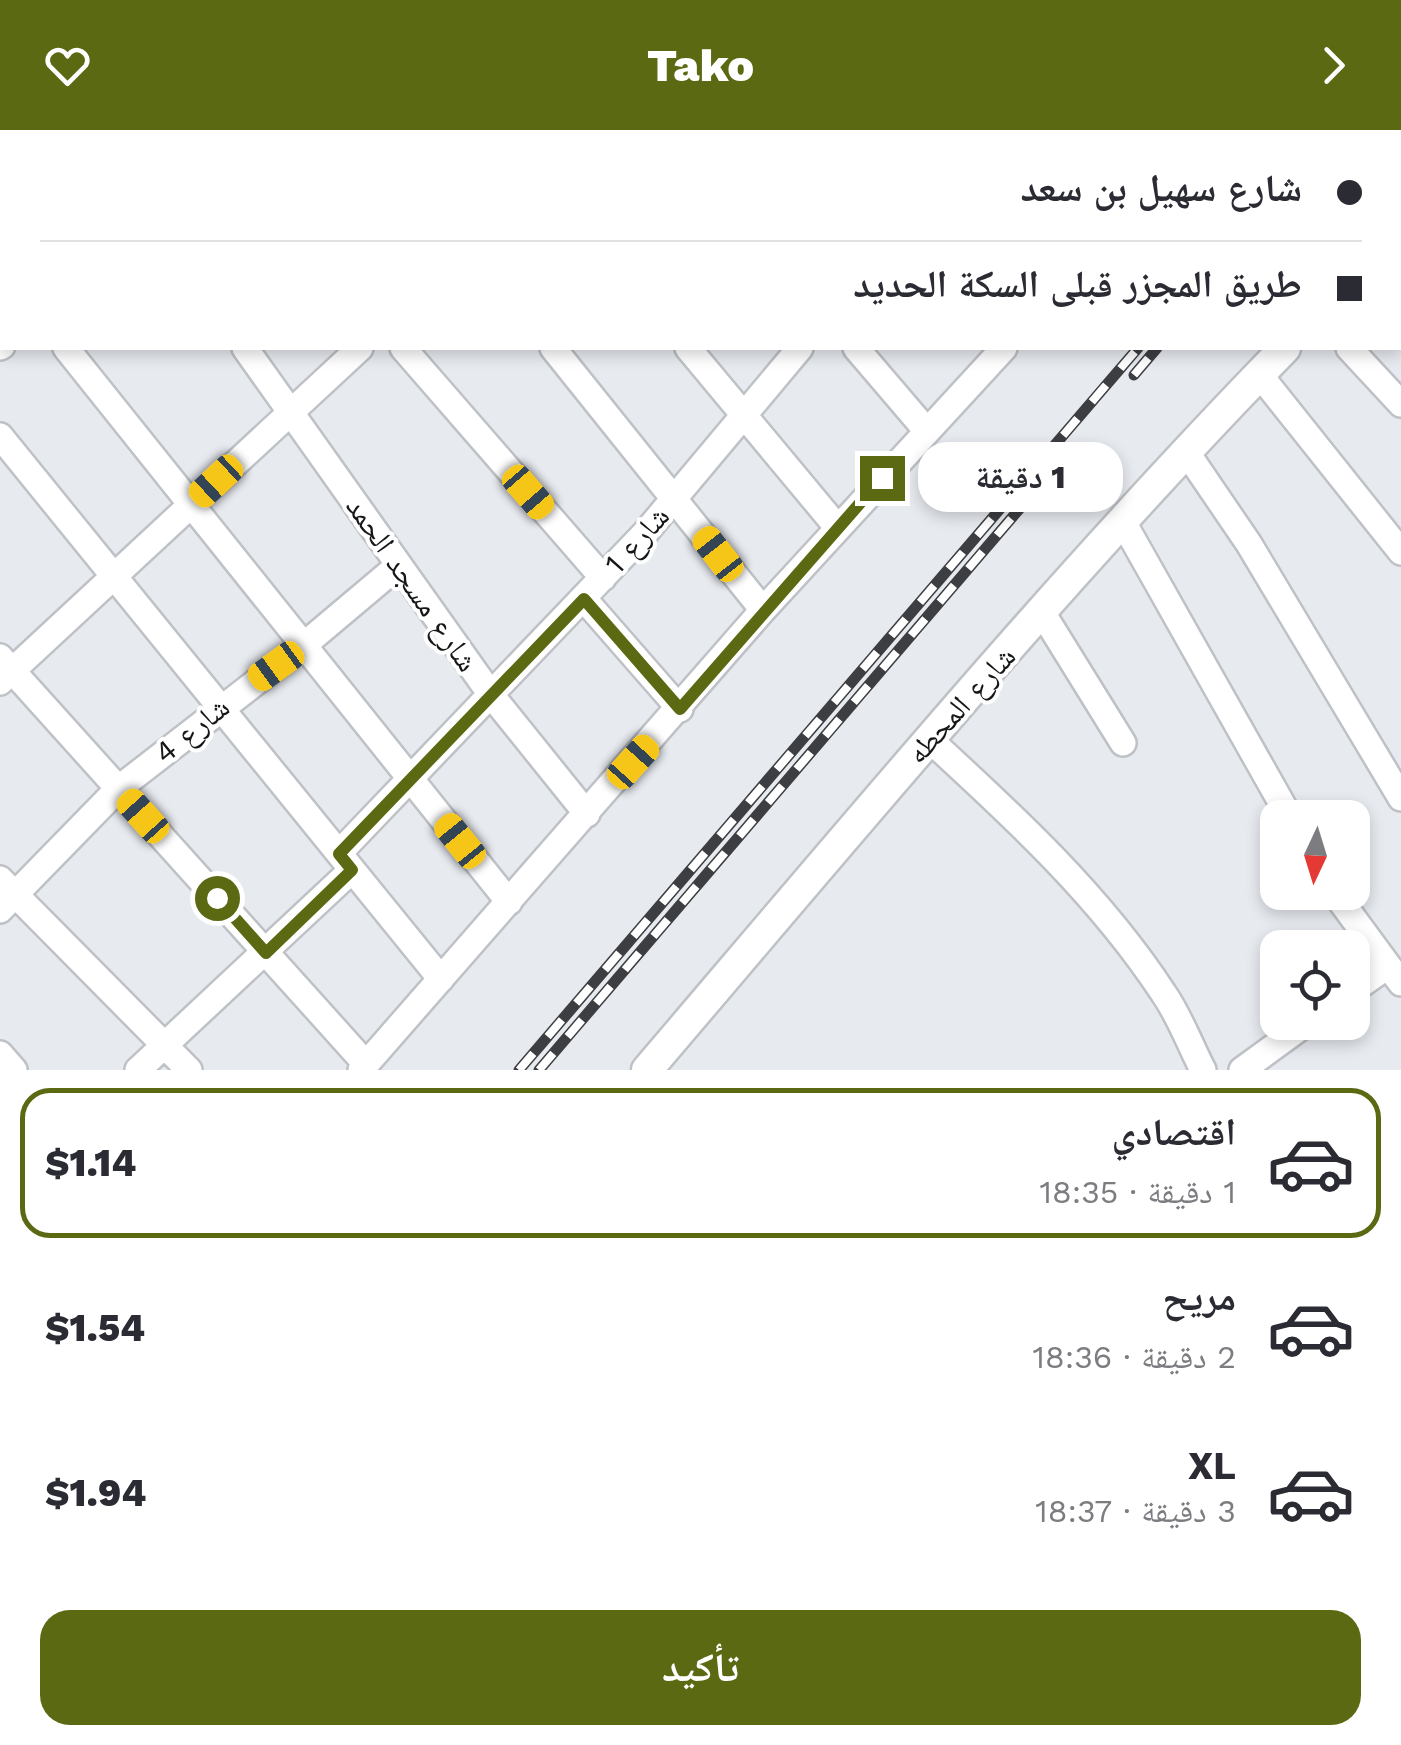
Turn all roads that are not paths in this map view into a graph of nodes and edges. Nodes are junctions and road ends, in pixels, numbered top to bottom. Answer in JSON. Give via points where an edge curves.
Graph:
{"nodes":[{"id":1,"x":68,"y":350,"type":"edge"},
{"id":2,"x":246,"y":350,"type":"edge"},
{"id":3,"x":358,"y":350,"type":"edge"},
{"id":4,"x":405,"y":350,"type":"edge"},
{"id":5,"x":555,"y":350,"type":"edge"},
{"id":6,"x":690,"y":350,"type":"edge"},
{"id":7,"x":798,"y":350,"type":"edge"},
{"id":8,"x":858,"y":350,"type":"edge"},
{"id":9,"x":1282,"y":350,"type":"edge"},
{"id":10,"x":1351,"y":350,"type":"edge"},
{"id":11,"x":995,"y":351,"type":"edge"},
{"id":12,"x":1259,"y":374,"type":"junction"},
{"id":13,"x":1401,"y":404,"type":"edge"},
{"id":14,"x":290,"y":412,"type":"junction"},
{"id":15,"x":742,"y":412,"type":"junction"},
{"id":16,"x":926,"y":430,"type":"junction"},
{"id":17,"x":0,"y":436,"type":"edge"},
{"id":18,"x":1185,"y":450,"type":"junction"},
{"id":19,"x":674,"y":498,"type":"junction"},
{"id":20,"x":191,"y":504,"type":"junction"},
{"id":21,"x":1123,"y":522,"type":"junction"},
{"id":22,"x":837,"y":527,"type":"junction"},
{"id":23,"x":1401,"y":552,"type":"edge"},
{"id":24,"x":399,"y":565,"type":"junction"},
{"id":25,"x":113,"y":576,"type":"junction"},
{"id":26,"x":603,"y":578,"type":"junction"},
{"id":27,"x":584,"y":599,"type":"junction"},
{"id":28,"x":763,"y":610,"type":"junction"},
{"id":29,"x":1043,"y":614,"type":"junction"},
{"id":30,"x":304,"y":645,"type":"junction"},
{"id":31,"x":4,"y":670,"type":"edge"},
{"id":32,"x":492,"y":696,"type":"junction"},
{"id":33,"x":220,"y":707,"type":"junction"},
{"id":34,"x":680,"y":709,"type":"junction"},
{"id":35,"x":929,"y":738,"type":"junction"},
{"id":36,"x":1123,"y":743,"type":"dead end"},
{"id":37,"x":411,"y":780,"type":"junction"},
{"id":38,"x":118,"y":789,"type":"junction"},
{"id":39,"x":1401,"y":798,"type":"edge"},
{"id":40,"x":1280,"y":800,"type":"edge"},
{"id":41,"x":587,"y":814,"type":"junction"},
{"id":42,"x":346,"y":862,"type":"junction"},
{"id":43,"x":5,"y":895,"type":"edge"},
{"id":44,"x":509,"y":902,"type":"junction"},
{"id":45,"x":1347,"y":910,"type":"edge"},
{"id":46,"x":266,"y":953,"type":"junction"},
{"id":47,"x":1393,"y":975,"type":"edge"},
{"id":48,"x":442,"y":979,"type":"junction"},
{"id":49,"x":1283,"y":1040,"type":"edge"},
{"id":50,"x":165,"y":1044,"type":"junction"},
{"id":51,"x":0,"y":1054,"type":"edge"},
{"id":52,"x":364,"y":1067,"type":"edge"},
{"id":53,"x":14,"y":1070,"type":"edge"},
{"id":54,"x":138,"y":1070,"type":"edge"},
{"id":55,"x":189,"y":1070,"type":"edge"},
{"id":56,"x":647,"y":1070,"type":"edge"},
{"id":57,"x":1202,"y":1070,"type":"edge"},
{"id":58,"x":1242,"y":1070,"type":"edge"}],
"edges":[{"from":1,"to":20,"type":"street"},
{"from":2,"to":14,"type":"street","name":"شارع مسجد الحمد"},
{"from":3,"to":14,"type":"street"},
{"from":4,"to":26,"type":"street"},
{"from":5,"to":19,"type":"street"},
{"from":6,"to":15,"type":"street"},
{"from":7,"to":15,"type":"street","name":"شارع 1"},
{"from":8,"to":16,"type":"street"},
{"from":9,"to":12,"type":"street","name":"شارع المحطه"},
{"from":10,"to":13,"type":"street"},
{"from":11,"to":16,"type":"street"},
{"from":12,"to":18,"type":"street","name":"شارع المحطه"},
{"from":12,"to":23,"type":"street"},
{"from":14,"to":20,"type":"street"},
{"from":14,"to":24,"type":"street","name":"شارع مسجد الحمد"},
{"from":15,"to":19,"type":"street","name":"شارع 1"},
{"from":15,"to":22,"type":"street"},
{"from":16,"to":22,"type":"street"},
{"from":17,"to":25,"type":"street"},
{"from":18,"to":21,"type":"street","name":"شارع المحطه"},
{"from":18,"to":39,"type":"street"},
{"from":19,"to":26,"type":"street","name":"شارع 1"},
{"from":19,"to":28,"type":"street"},
{"from":20,"to":25,"type":"street"},
{"from":20,"to":30,"type":"street"},
{"from":21,"to":29,"type":"street","name":"شارع المحطه"},
{"from":21,"to":40,"type":"street"},
{"from":22,"to":28,"type":"street"},
{"from":24,"to":30,"type":"street","name":"شارع 4"},
{"from":24,"to":32,"type":"street","name":"شارع مسجد الحمد"},
{"from":25,"to":31,"type":"street"},
{"from":25,"to":33,"type":"street"},
{"from":26,"to":27,"type":"street","name":"شارع 1"},
{"from":27,"to":32,"type":"street","name":"شارع 1"},
{"from":27,"to":34,"type":"street"},
{"from":28,"to":34,"type":"street"},
{"from":29,"to":35,"type":"street","name":"شارع المحطه"},
{"from":29,"to":36,"type":"street"},
{"from":30,"to":33,"type":"street","name":"شارع 4"},
{"from":30,"to":37,"type":"street"},
{"from":31,"to":38,"type":"street"},
{"from":32,"to":37,"type":"street","name":"شارع 1"},
{"from":32,"to":41,"type":"street","name":"شارع مسجد الحمد"},
{"from":33,"to":38,"type":"street","name":"شارع 4"},
{"from":33,"to":42,"type":"street"},
{"from":34,"to":41,"type":"street"},
{"from":35,"to":56,"type":"street","name":"شارع المحطه"},
{"from":35,"to":57,"type":"street","via":[[1036,837],[1120,934],[1166,996]]},
{"from":37,"to":42,"type":"street","name":"شارع 1"},
{"from":37,"to":44,"type":"street"},
{"from":38,"to":43,"type":"street","name":"شارع 4"},
{"from":38,"to":46,"type":"street"},
{"from":41,"to":44,"type":"street"},
{"from":42,"to":46,"type":"street","name":"شارع 1"},
{"from":42,"to":48,"type":"street"},
{"from":43,"to":50,"type":"street"},
{"from":44,"to":48,"type":"street"},
{"from":45,"to":47,"type":"street"},
{"from":46,"to":50,"type":"street","name":"شارع 1"},
{"from":46,"to":52,"type":"street"},
{"from":48,"to":52,"type":"street"},
{"from":49,"to":58,"type":"street"},
{"from":50,"to":54,"type":"street","name":"شارع 1"},
{"from":50,"to":55,"type":"street"},
{"from":51,"to":53,"type":"street"}]}
